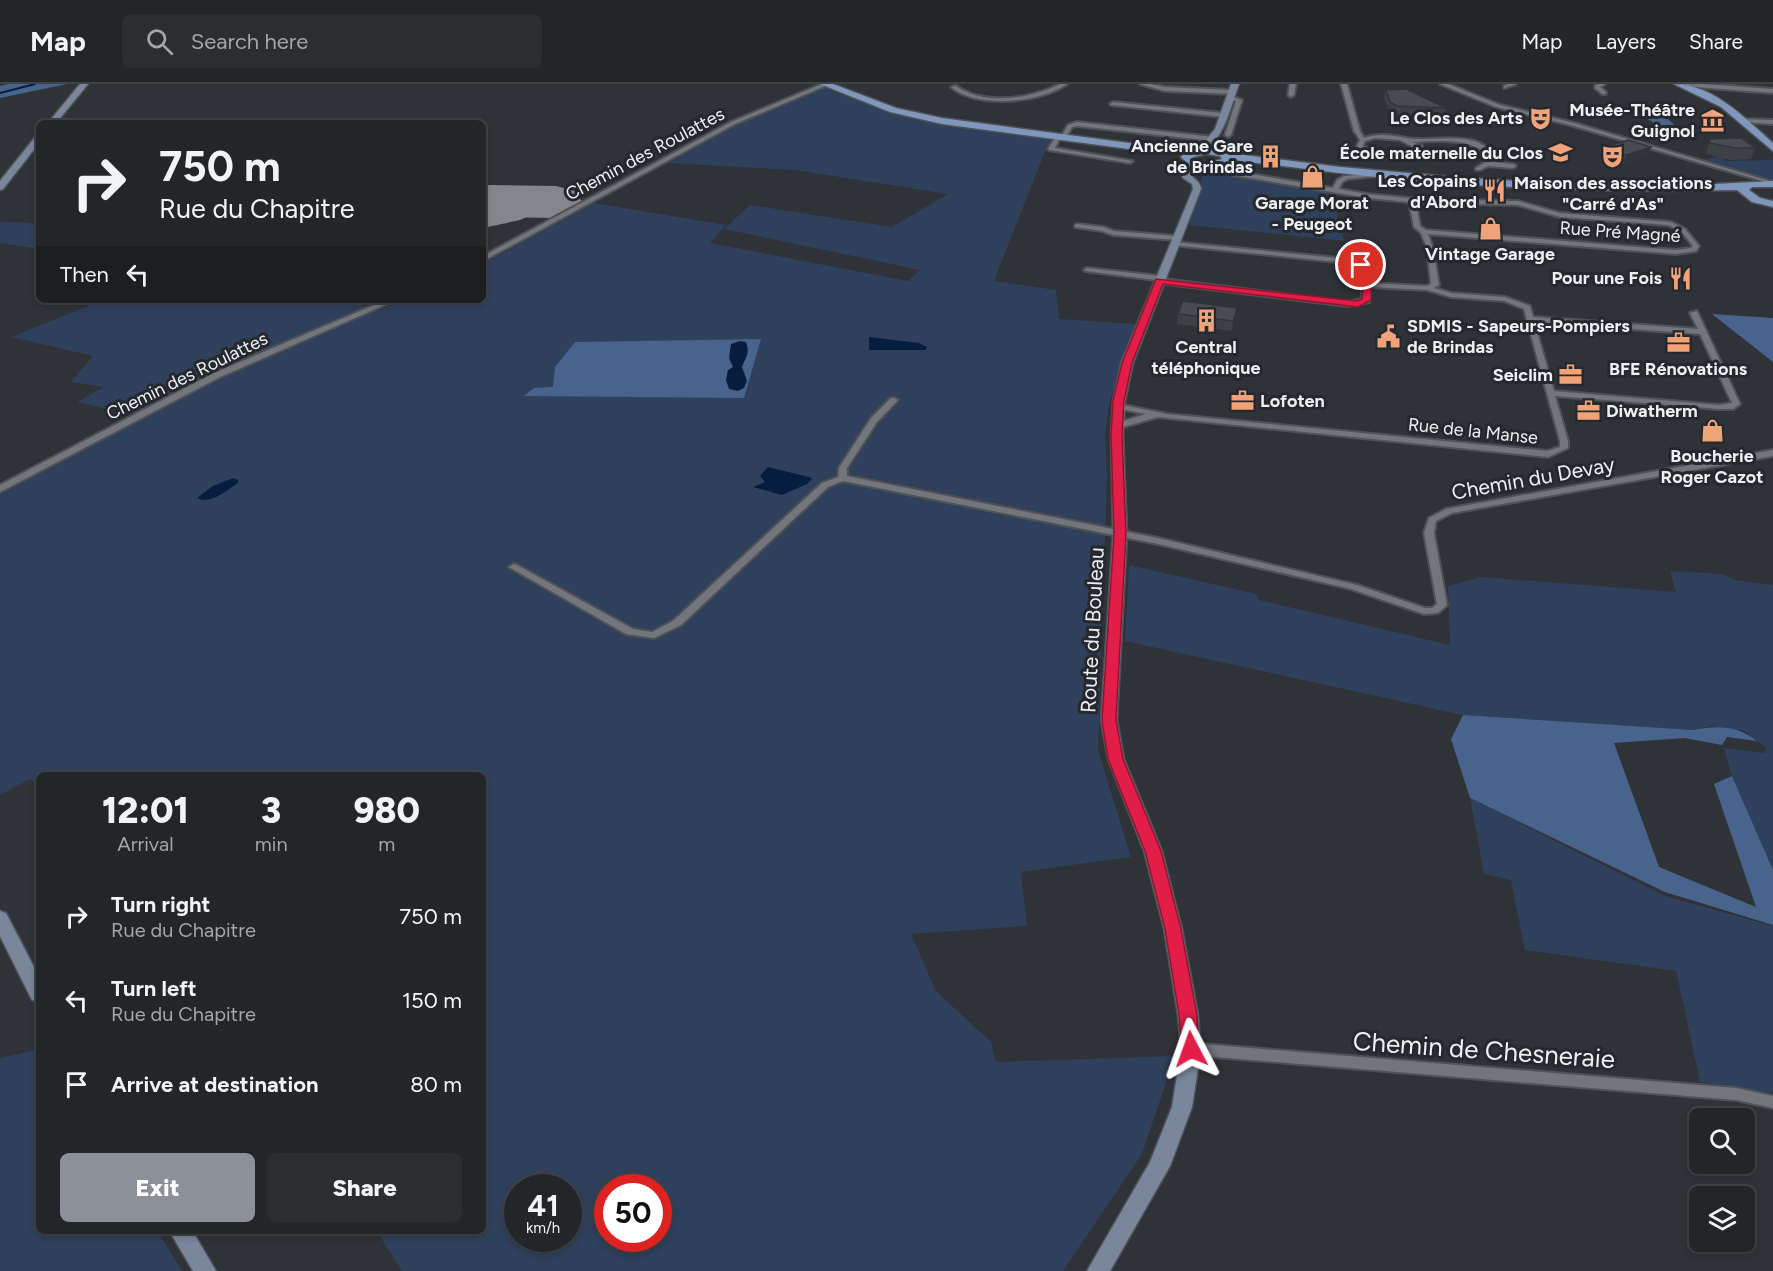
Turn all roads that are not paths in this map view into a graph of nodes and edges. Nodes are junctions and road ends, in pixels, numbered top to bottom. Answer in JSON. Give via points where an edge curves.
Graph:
{"nodes":[{"id":1,"x":84,"y":84,"type":"edge"},
{"id":2,"x":826,"y":84,"type":"edge"},
{"id":3,"x":1064,"y":84,"type":"edge"},
{"id":4,"x":1143,"y":84,"type":"edge"},
{"id":5,"x":1293,"y":84,"type":"edge"},
{"id":6,"x":1344,"y":84,"type":"edge"},
{"id":7,"x":1443,"y":84,"type":"edge"},
{"id":8,"x":1513,"y":84,"type":"edge"},
{"id":9,"x":1602,"y":84,"type":"edge"},
{"id":10,"x":1681,"y":84,"type":"edge"},
{"id":11,"x":954,"y":87,"type":"dead end"},
{"id":12,"x":1506,"y":87,"type":"dead end"},
{"id":13,"x":1232,"y":91,"type":"edge"},
{"id":14,"x":1773,"y":91,"type":"edge"},
{"id":15,"x":1604,"y":93,"type":"dead end"},
{"id":16,"x":1291,"y":95,"type":"dead end"},
{"id":17,"x":1113,"y":104,"type":"dead end"},
{"id":18,"x":1224,"y":115,"type":"junction"},
{"id":19,"x":54,"y":120,"type":"edge"},
{"id":20,"x":1743,"y":121,"type":"junction"},
{"id":21,"x":1773,"y":122,"type":"edge"},
{"id":22,"x":1228,"y":135,"type":"dead end"},
{"id":23,"x":1060,"y":137,"type":"junction"},
{"id":24,"x":1214,"y":137,"type":"junction"},
{"id":25,"x":1363,"y":140,"type":"junction"},
{"id":26,"x":1409,"y":140,"type":"junction"},
{"id":27,"x":36,"y":142,"type":"edge"},
{"id":28,"x":1773,"y":148,"type":"edge"},
{"id":29,"x":1194,"y":153,"type":"junction"},
{"id":30,"x":1226,"y":157,"type":"junction"},
{"id":31,"x":1130,"y":161,"type":"dead end"},
{"id":32,"x":1196,"y":164,"type":"junction"},
{"id":33,"x":1489,"y":164,"type":"junction"},
{"id":34,"x":1216,"y":165,"type":"junction"},
{"id":35,"x":1513,"y":165,"type":"dead end"},
{"id":36,"x":1478,"y":169,"type":"dead end"},
{"id":37,"x":1376,"y":174,"type":"junction"},
{"id":38,"x":1737,"y":175,"type":"junction"},
{"id":39,"x":1772,"y":183,"type":"edge"},
{"id":40,"x":0,"y":187,"type":"edge"},
{"id":41,"x":1747,"y":189,"type":"junction"},
{"id":42,"x":1336,"y":190,"type":"junction"},
{"id":43,"x":1412,"y":200,"type":"junction"},
{"id":44,"x":1773,"y":204,"type":"edge"},
{"id":45,"x":1077,"y":226,"type":"dead end"},
{"id":46,"x":1424,"y":232,"type":"junction"},
{"id":47,"x":1175,"y":241,"type":"junction"},
{"id":48,"x":486,"y":257,"type":"edge"},
{"id":49,"x":1087,"y":270,"type":"dead end"},
{"id":50,"x":1160,"y":280,"type":"junction"},
{"id":51,"x":1368,"y":285,"type":"junction"},
{"id":52,"x":1427,"y":288,"type":"junction"},
{"id":53,"x":386,"y":303,"type":"edge"},
{"id":54,"x":1694,"y":313,"type":"dead end"},
{"id":55,"x":1530,"y":319,"type":"junction"},
{"id":56,"x":1703,"y":332,"type":"junction"},
{"id":57,"x":1551,"y":393,"type":"junction"},
{"id":58,"x":894,"y":400,"type":"dead end"},
{"id":59,"x":1118,"y":406,"type":"junction"},
{"id":60,"x":1167,"y":416,"type":"junction"},
{"id":61,"x":1117,"y":426,"type":"junction"},
{"id":62,"x":1773,"y":453,"type":"edge"},
{"id":63,"x":842,"y":478,"type":"junction"},
{"id":64,"x":0,"y":489,"type":"edge"},
{"id":65,"x":1120,"y":534,"type":"junction"},
{"id":66,"x":514,"y":567,"type":"dead end"},
{"id":67,"x":0,"y":918,"type":"edge"},
{"id":68,"x":36,"y":989,"type":"edge"},
{"id":69,"x":1191,"y":1049,"type":"junction"},
{"id":70,"x":1773,"y":1102,"type":"edge"},
{"id":71,"x":182,"y":1234,"type":"edge"},
{"id":72,"x":205,"y":1271,"type":"edge"},
{"id":73,"x":1098,"y":1271,"type":"edge"}],
"edges":[{"from":1,"to":19,"type":"main road"},
{"from":2,"to":23,"type":"main road","via":[[909,114]]},
{"from":2,"to":48,"type":"street","name":"Chemin des Roulattes","via":[[733,123]]},
{"from":3,"to":11,"type":"street","via":[[1047,93],[1006,100],[966,95]]},
{"from":4,"to":13,"type":"street","via":[[1165,89]]},
{"from":5,"to":16,"type":"street"},
{"from":6,"to":25,"type":"street"},
{"from":7,"to":38,"type":"street","via":[[1485,101]]},
{"from":8,"to":12,"type":"street"},
{"from":9,"to":15,"type":"street","via":[[1597,87]]},
{"from":10,"to":14,"type":"street"},
{"from":10,"to":20,"type":"main road","via":[[1724,105]]},
{"from":13,"to":18,"type":"main road"},
{"from":13,"to":22,"type":"street","via":[[1239,100]]},
{"from":17,"to":18,"type":"street"},
{"from":18,"to":24,"type":"main road"},
{"from":20,"to":21,"type":"street"},
{"from":20,"to":28,"type":"main road"},
{"from":23,"to":24,"type":"street","via":[[1077,124]]},
{"from":23,"to":29,"type":"main road"},
{"from":23,"to":31,"type":"street","via":[[1051,149]]},
{"from":24,"to":29,"type":"main road"},
{"from":24,"to":30,"type":"main road"},
{"from":25,"to":26,"type":"street","via":[[1383,136]]},
{"from":25,"to":26,"type":"street","via":[[1360,146],[1371,153],[1402,156],[1420,150]]},
{"from":26,"to":33,"type":"street","via":[[1479,145],[1488,152]]},
{"from":27,"to":40,"type":"main road"},
{"from":29,"to":30,"type":"main road"},
{"from":29,"to":32,"type":"main road"},
{"from":30,"to":34,"type":"main road"},
{"from":30,"to":37,"type":"main road"},
{"from":32,"to":34,"type":"main road"},
{"from":32,"to":47,"type":"main road","name":"Route du Bouleau","via":[[1184,170],[1197,189]]},
{"from":33,"to":35,"type":"street"},
{"from":33,"to":36,"type":"street"},
{"from":34,"to":42,"type":"street","name":"Rue Pré Magné","via":[[1232,173]]},
{"from":37,"to":41,"type":"main road","via":[[1506,183]]},
{"from":37,"to":42,"type":"street","via":[[1346,177],[1339,181]]},
{"from":38,"to":39,"type":"street"},
{"from":38,"to":41,"type":"street"},
{"from":39,"to":41,"type":"main road"},
{"from":41,"to":44,"type":"main road"},
{"from":42,"to":43,"type":"street","name":"Rue Pré Magné"},
{"from":43,"to":46,"type":"street","via":[[1417,227]]},
{"from":43,"to":46,"type":"street","name":"Rue Pré Magné","via":[[1518,203],[1560,215],[1669,223],[1683,230],[1696,246],[1695,250],[1676,252]]},
{"from":45,"to":47,"type":"street"},
{"from":46,"to":52,"type":"street","via":[[1435,285]]},
{"from":47,"to":50,"type":"main road","name":"Route du Bouleau"},
{"from":47,"to":51,"type":"street","via":[[1348,261],[1367,271]]},
{"from":49,"to":50,"type":"street"},
{"from":50,"to":51,"type":"street","via":[[1348,304],[1366,300]]},
{"from":50,"to":59,"type":"main road","name":"Route du Bouleau","via":[[1127,363]]},
{"from":51,"to":52,"type":"street"},
{"from":52,"to":55,"type":"street","via":[[1451,295],[1514,301],[1527,308]]},
{"from":53,"to":64,"type":"street","name":"Chemin des Roulattes","via":[[217,375]]},
{"from":54,"to":56,"type":"street"},
{"from":55,"to":56,"type":"street"},
{"from":55,"to":57,"type":"street","name":"Rue de la Manse"},
{"from":56,"to":57,"type":"street","via":[[1735,399],[1733,406]]},
{"from":57,"to":60,"type":"street","name":"Rue de la Manse","via":[[1564,448],[1548,454]]},
{"from":58,"to":63,"type":"street","via":[[874,420],[843,468]]},
{"from":59,"to":60,"type":"street"},
{"from":59,"to":61,"type":"main road","name":"Route du Bouleau"},
{"from":60,"to":61,"type":"street","via":[[1143,417]]},
{"from":61,"to":65,"type":"main road","name":"Route du Bouleau"},
{"from":62,"to":65,"type":"street","name":"Chemin du Devay","via":[[1449,511],[1432,520],[1429,533],[1442,604],[1434,611],[1354,587]]},
{"from":63,"to":65,"type":"street"},
{"from":63,"to":66,"type":"street","via":[[825,486],[677,623],[654,635],[630,632]]},
{"from":65,"to":69,"type":"main road","name":"Route du Bouleau","via":[[1109,720],[1116,759],[1153,851],[1173,929]]},
{"from":67,"to":68,"type":"main road"},
{"from":69,"to":70,"type":"street","name":"Chemin de Chesneraie","via":[[1713,1092]]},
{"from":69,"to":73,"type":"main road","name":"Route du Bouleau","via":[[1182,1107],[1160,1166]]},
{"from":71,"to":72,"type":"main road"}]}
